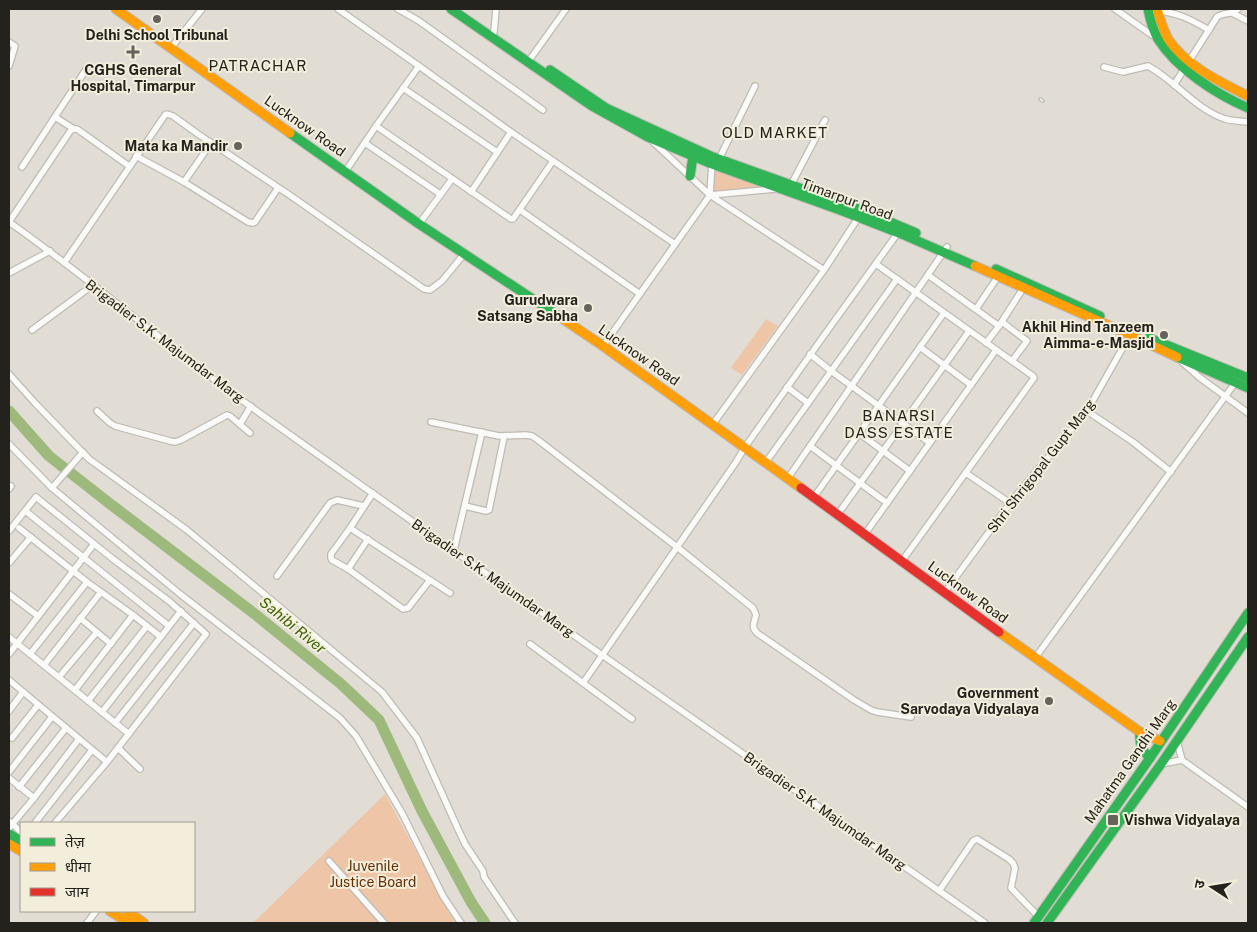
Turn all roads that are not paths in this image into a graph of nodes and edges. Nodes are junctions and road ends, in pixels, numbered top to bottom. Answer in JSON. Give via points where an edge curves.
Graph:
{"nodes":[{"id":1,"x":116,"y":9,"type":"edge"},
{"id":2,"x":202,"y":9,"type":"edge"},
{"id":3,"x":338,"y":9,"type":"edge"},
{"id":4,"x":398,"y":9,"type":"edge"},
{"id":5,"x":451,"y":9,"type":"edge"},
{"id":6,"x":461,"y":9,"type":"edge"},
{"id":7,"x":496,"y":9,"type":"edge"},
{"id":8,"x":566,"y":9,"type":"edge"},
{"id":9,"x":1115,"y":9,"type":"edge"},
{"id":10,"x":1238,"y":9,"type":"edge"},
{"id":11,"x":1152,"y":10,"type":"edge"},
{"id":12,"x":1232,"y":13,"type":"junction"},
{"id":13,"x":1248,"y":21,"type":"edge"},
{"id":14,"x":1209,"y":30,"type":"junction"},
{"id":15,"x":493,"y":34,"type":"junction"},
{"id":16,"x":1158,"y":38,"type":"junction"},
{"id":17,"x":1169,"y":40,"type":"junction"},
{"id":18,"x":9,"y":42,"type":"edge"},
{"id":19,"x":171,"y":48,"type":"junction"},
{"id":20,"x":529,"y":60,"type":"junction"},
{"id":21,"x":1187,"y":64,"type":"junction"},
{"id":22,"x":9,"y":66,"type":"edge"},
{"id":23,"x":419,"y":66,"type":"junction"},
{"id":24,"x":87,"y":68,"type":"dead end"},
{"id":25,"x":1104,"y":68,"type":"dead end"},
{"id":26,"x":1174,"y":85,"type":"junction"},
{"id":27,"x":755,"y":86,"type":"dead end"},
{"id":28,"x":403,"y":88,"type":"junction"},
{"id":29,"x":1248,"y":96,"type":"edge"},
{"id":30,"x":1248,"y":108,"type":"edge"},
{"id":31,"x":543,"y":110,"type":"dead end"},
{"id":32,"x":55,"y":117,"type":"junction"},
{"id":33,"x":824,"y":120,"type":"dead end"},
{"id":34,"x":1248,"y":122,"type":"edge"},
{"id":35,"x":376,"y":126,"type":"junction"},
{"id":36,"x":74,"y":129,"type":"junction"},
{"id":37,"x":511,"y":132,"type":"junction"},
{"id":38,"x":648,"y":137,"type":"junction"},
{"id":39,"x":365,"y":142,"type":"junction"},
{"id":40,"x":211,"y":143,"type":"junction"},
{"id":41,"x":497,"y":152,"type":"junction"},
{"id":42,"x":136,"y":156,"type":"junction"},
{"id":43,"x":693,"y":156,"type":"junction"},
{"id":44,"x":715,"y":160,"type":"junction"},
{"id":45,"x":553,"y":161,"type":"junction"},
{"id":46,"x":129,"y":166,"type":"junction"},
{"id":47,"x":22,"y":167,"type":"dead end"},
{"id":48,"x":346,"y":172,"type":"junction"},
{"id":49,"x":690,"y":176,"type":"junction"},
{"id":50,"x":452,"y":178,"type":"junction"},
{"id":51,"x":184,"y":182,"type":"junction"},
{"id":52,"x":791,"y":185,"type":"junction"},
{"id":53,"x":278,"y":188,"type":"junction"},
{"id":54,"x":780,"y":189,"type":"junction"},
{"id":55,"x":471,"y":192,"type":"junction"},
{"id":56,"x":440,"y":194,"type":"junction"},
{"id":57,"x":710,"y":195,"type":"junction"},
{"id":58,"x":520,"y":210,"type":"junction"},
{"id":59,"x":860,"y":214,"type":"junction"},
{"id":60,"x":9,"y":222,"type":"edge"},
{"id":61,"x":419,"y":224,"type":"junction"},
{"id":62,"x":900,"y":230,"type":"junction"},
{"id":63,"x":675,"y":244,"type":"junction"},
{"id":64,"x":946,"y":250,"type":"junction"},
{"id":65,"x":50,"y":251,"type":"junction"},
{"id":66,"x":464,"y":254,"type":"junction"},
{"id":67,"x":64,"y":263,"type":"junction"},
{"id":68,"x":876,"y":264,"type":"junction"},
{"id":69,"x":824,"y":270,"type":"junction"},
{"id":70,"x":9,"y":273,"type":"edge"},
{"id":71,"x":999,"y":274,"type":"junction"},
{"id":72,"x":928,"y":275,"type":"junction"},
{"id":73,"x":898,"y":279,"type":"junction"},
{"id":74,"x":92,"y":285,"type":"junction"},
{"id":75,"x":1025,"y":286,"type":"junction"},
{"id":76,"x":916,"y":293,"type":"junction"},
{"id":77,"x":640,"y":294,"type":"junction"},
{"id":78,"x":976,"y":309,"type":"junction"},
{"id":79,"x":944,"y":313,"type":"junction"},
{"id":80,"x":1001,"y":324,"type":"junction"},
{"id":81,"x":32,"y":330,"type":"dead end"},
{"id":82,"x":969,"y":331,"type":"junction"},
{"id":83,"x":1131,"y":334,"type":"junction"},
{"id":84,"x":986,"y":343,"type":"junction"},
{"id":85,"x":603,"y":346,"type":"junction"},
{"id":86,"x":920,"y":347,"type":"junction"},
{"id":87,"x":996,"y":350,"type":"junction"},
{"id":88,"x":810,"y":354,"type":"junction"},
{"id":89,"x":1179,"y":355,"type":"junction"},
{"id":90,"x":1012,"y":361,"type":"junction"},
{"id":91,"x":945,"y":365,"type":"junction"},
{"id":92,"x":831,"y":371,"type":"junction"},
{"id":93,"x":9,"y":374,"type":"edge"},
{"id":94,"x":1248,"y":378,"type":"edge"},
{"id":95,"x":1235,"y":383,"type":"junction"},
{"id":96,"x":970,"y":385,"type":"junction"},
{"id":97,"x":852,"y":386,"type":"junction"},
{"id":98,"x":787,"y":387,"type":"junction"},
{"id":99,"x":1248,"y":388,"type":"edge"},
{"id":100,"x":1225,"y":397,"type":"junction"},
{"id":101,"x":808,"y":403,"type":"junction"},
{"id":102,"x":251,"y":406,"type":"junction"},
{"id":103,"x":878,"y":406,"type":"junction"},
{"id":104,"x":97,"y":411,"type":"dead end"},
{"id":105,"x":1087,"y":411,"type":"junction"},
{"id":106,"x":1248,"y":413,"type":"edge"},
{"id":107,"x":431,"y":422,"type":"dead end"},
{"id":108,"x":903,"y":423,"type":"junction"},
{"id":109,"x":240,"y":424,"type":"junction"},
{"id":110,"x":713,"y":424,"type":"junction"},
{"id":111,"x":482,"y":432,"type":"junction"},
{"id":112,"x":250,"y":433,"type":"dead end"},
{"id":113,"x":859,"y":433,"type":"junction"},
{"id":114,"x":504,"y":437,"type":"junction"},
{"id":115,"x":930,"y":443,"type":"junction"},
{"id":116,"x":9,"y":444,"type":"edge"},
{"id":117,"x":810,"y":446,"type":"junction"},
{"id":118,"x":745,"y":447,"type":"junction"},
{"id":119,"x":883,"y":451,"type":"junction"},
{"id":120,"x":82,"y":452,"type":"junction"},
{"id":121,"x":766,"y":462,"type":"junction"},
{"id":122,"x":836,"y":465,"type":"junction"},
{"id":123,"x":910,"y":471,"type":"junction"},
{"id":124,"x":1171,"y":472,"type":"junction"},
{"id":125,"x":966,"y":473,"type":"junction"},
{"id":126,"x":788,"y":478,"type":"junction"},
{"id":127,"x":860,"y":484,"type":"junction"},
{"id":128,"x":54,"y":486,"type":"junction"},
{"id":129,"x":373,"y":493,"type":"junction"},
{"id":130,"x":814,"y":497,"type":"junction"},
{"id":131,"x":887,"y":503,"type":"junction"},
{"id":132,"x":1010,"y":503,"type":"junction"},
{"id":133,"x":364,"y":506,"type":"junction"},
{"id":134,"x":465,"y":506,"type":"junction"},
{"id":135,"x":28,"y":513,"type":"dead end"},
{"id":136,"x":838,"y":514,"type":"junction"},
{"id":137,"x":18,"y":528,"type":"dead end"},
{"id":138,"x":350,"y":528,"type":"junction"},
{"id":139,"x":9,"y":531,"type":"edge"},
{"id":140,"x":865,"y":534,"type":"junction"},
{"id":141,"x":31,"y":537,"type":"junction"},
{"id":142,"x":368,"y":539,"type":"junction"},
{"id":143,"x":94,"y":544,"type":"junction"},
{"id":144,"x":677,"y":547,"type":"junction"},
{"id":145,"x":454,"y":550,"type":"junction"},
{"id":146,"x":84,"y":557,"type":"junction"},
{"id":147,"x":902,"y":561,"type":"junction"},
{"id":148,"x":9,"y":563,"type":"edge"},
{"id":149,"x":348,"y":569,"type":"junction"},
{"id":150,"x":73,"y":571,"type":"junction"},
{"id":151,"x":277,"y":576,"type":"dead end"},
{"id":152,"x":430,"y":580,"type":"junction"},
{"id":153,"x":87,"y":582,"type":"junction"},
{"id":154,"x":101,"y":592,"type":"junction"},
{"id":155,"x":945,"y":592,"type":"junction"},
{"id":156,"x":450,"y":593,"type":"dead end"},
{"id":157,"x":9,"y":594,"type":"edge"},
{"id":158,"x":181,"y":611,"type":"junction"},
{"id":159,"x":1248,"y":613,"type":"edge"},
{"id":160,"x":133,"y":615,"type":"junction"},
{"id":161,"x":38,"y":616,"type":"junction"},
{"id":162,"x":80,"y":618,"type":"junction"},
{"id":163,"x":194,"y":623,"type":"junction"},
{"id":164,"x":147,"y":626,"type":"junction"},
{"id":165,"x":169,"y":626,"type":"junction"},
{"id":166,"x":97,"y":632,"type":"junction"},
{"id":167,"x":161,"y":637,"type":"junction"},
{"id":168,"x":1248,"y":637,"type":"edge"},
{"id":169,"x":9,"y":638,"type":"edge"},
{"id":170,"x":17,"y":644,"type":"junction"},
{"id":171,"x":111,"y":644,"type":"junction"},
{"id":172,"x":530,"y":644,"type":"dead end"},
{"id":173,"x":9,"y":654,"type":"edge"},
{"id":174,"x":30,"y":654,"type":"junction"},
{"id":175,"x":603,"y":655,"type":"junction"},
{"id":176,"x":1035,"y":658,"type":"junction"},
{"id":177,"x":44,"y":665,"type":"junction"},
{"id":178,"x":58,"y":677,"type":"junction"},
{"id":179,"x":9,"y":681,"type":"edge"},
{"id":180,"x":583,"y":682,"type":"junction"},
{"id":181,"x":75,"y":690,"type":"junction"},
{"id":182,"x":23,"y":692,"type":"junction"},
{"id":183,"x":88,"y":701,"type":"junction"},
{"id":184,"x":38,"y":705,"type":"junction"},
{"id":185,"x":9,"y":710,"type":"edge"},
{"id":186,"x":102,"y":712,"type":"junction"},
{"id":187,"x":52,"y":717,"type":"junction"},
{"id":188,"x":911,"y":717,"type":"dead end"},
{"id":189,"x":632,"y":719,"type":"dead end"},
{"id":190,"x":115,"y":722,"type":"junction"},
{"id":191,"x":66,"y":728,"type":"junction"},
{"id":192,"x":1140,"y":732,"type":"junction"},
{"id":193,"x":129,"y":734,"type":"junction"},
{"id":194,"x":12,"y":738,"type":"dead end"},
{"id":195,"x":79,"y":739,"type":"junction"},
{"id":196,"x":1160,"y":741,"type":"junction"},
{"id":197,"x":1176,"y":741,"type":"junction"},
{"id":198,"x":118,"y":748,"type":"junction"},
{"id":199,"x":92,"y":750,"type":"junction"},
{"id":200,"x":1150,"y":758,"type":"junction"},
{"id":201,"x":1182,"y":760,"type":"junction"},
{"id":202,"x":107,"y":762,"type":"junction"},
{"id":203,"x":1161,"y":764,"type":"junction"},
{"id":204,"x":140,"y":769,"type":"dead end"},
{"id":205,"x":9,"y":772,"type":"edge"},
{"id":206,"x":9,"y":778,"type":"edge"},
{"id":207,"x":19,"y":786,"type":"junction"},
{"id":208,"x":34,"y":798,"type":"junction"},
{"id":209,"x":1248,"y":806,"type":"edge"},
{"id":210,"x":36,"y":822,"type":"edge"},
{"id":211,"x":56,"y":822,"type":"edge"},
{"id":212,"x":10,"y":824,"type":"edge"},
{"id":213,"x":9,"y":834,"type":"edge"},
{"id":214,"x":20,"y":840,"type":"edge"},
{"id":215,"x":1091,"y":842,"type":"junction"},
{"id":216,"x":9,"y":844,"type":"edge"},
{"id":217,"x":1101,"y":848,"type":"junction"},
{"id":218,"x":20,"y":850,"type":"edge"},
{"id":219,"x":329,"y":861,"type":"dead end"},
{"id":220,"x":939,"y":891,"type":"junction"},
{"id":221,"x":95,"y":912,"type":"edge"},
{"id":222,"x":113,"y":912,"type":"edge"},
{"id":223,"x":128,"y":917,"type":"edge"},
{"id":224,"x":1037,"y":920,"type":"edge"},
{"id":225,"x":980,"y":922,"type":"edge"},
{"id":226,"x":87,"y":923,"type":"edge"},
{"id":227,"x":144,"y":923,"type":"edge"},
{"id":228,"x":384,"y":923,"type":"edge"},
{"id":229,"x":461,"y":923,"type":"edge"},
{"id":230,"x":515,"y":923,"type":"edge"},
{"id":231,"x":1047,"y":923,"type":"edge"}],
"edges":[{"from":1,"to":19,"type":"street","name":"Lucknow Road"},
{"from":2,"to":19,"type":"street"},
{"from":3,"to":23,"type":"street"},
{"from":4,"to":31,"type":"street"},
{"from":5,"to":15,"type":"street","name":"Timarpur Road"},
{"from":6,"to":15,"type":"street","name":"Timarpur Road"},
{"from":7,"to":15,"type":"street"},
{"from":8,"to":20,"type":"street"},
{"from":9,"to":16,"type":"street"},
{"from":10,"to":12,"type":"street"},
{"from":11,"to":14,"type":"street","via":[[1178,14]]},
{"from":11,"to":16,"type":"street"},
{"from":11,"to":17,"type":"street"},
{"from":12,"to":13,"type":"street"},
{"from":12,"to":14,"type":"street","via":[[1219,15]]},
{"from":14,"to":21,"type":"street"},
{"from":15,"to":20,"type":"street","name":"Timarpur Road"},
{"from":16,"to":17,"type":"street"},
{"from":16,"to":21,"type":"street"},
{"from":17,"to":21,"type":"street"},
{"from":18,"to":22,"type":"street","via":[[15,46]]},
{"from":19,"to":48,"type":"street","name":"Lucknow Road"},
{"from":20,"to":38,"type":"street","name":"Timarpur Road","via":[[592,106]]},
{"from":20,"to":44,"type":"street","name":"Timarpur Road","via":[[610,110]]},
{"from":21,"to":26,"type":"street"},
{"from":21,"to":29,"type":"street"},
{"from":21,"to":30,"type":"street","via":[[1224,96]]},
{"from":23,"to":28,"type":"street"},
{"from":23,"to":37,"type":"street"},
{"from":24,"to":32,"type":"street"},
{"from":25,"to":26,"type":"street","via":[[1123,72],[1148,66]]},
{"from":26,"to":34,"type":"street","via":[[1200,106],[1223,118]]},
{"from":27,"to":44,"type":"street"},
{"from":28,"to":35,"type":"street"},
{"from":28,"to":41,"type":"street"},
{"from":32,"to":36,"type":"street"},
{"from":32,"to":47,"type":"street"},
{"from":33,"to":52,"type":"street"},
{"from":35,"to":39,"type":"street"},
{"from":35,"to":50,"type":"street"},
{"from":36,"to":46,"type":"street"},
{"from":36,"to":60,"type":"street"},
{"from":37,"to":41,"type":"street"},
{"from":37,"to":45,"type":"street"},
{"from":38,"to":43,"type":"street","name":"Timarpur Road"},
{"from":38,"to":49,"type":"street"},
{"from":39,"to":48,"type":"street"},
{"from":39,"to":56,"type":"street"},
{"from":40,"to":42,"type":"street","via":[[167,114]]},
{"from":40,"to":51,"type":"street"},
{"from":40,"to":53,"type":"street"},
{"from":41,"to":55,"type":"street"},
{"from":42,"to":46,"type":"street"},
{"from":42,"to":51,"type":"street"},
{"from":43,"to":44,"type":"street","name":"Timarpur Road"},
{"from":43,"to":49,"type":"street"},
{"from":44,"to":52,"type":"street","name":"Timarpur Road"},
{"from":44,"to":54,"type":"street","name":"Timarpur Road"},
{"from":44,"to":57,"type":"street"},
{"from":45,"to":58,"type":"street"},
{"from":45,"to":63,"type":"street"},
{"from":46,"to":67,"type":"street"},
{"from":48,"to":61,"type":"street","name":"Lucknow Road"},
{"from":49,"to":57,"type":"street"},
{"from":50,"to":55,"type":"street"},
{"from":50,"to":56,"type":"street"},
{"from":51,"to":53,"type":"street","via":[[252,223]]},
{"from":52,"to":59,"type":"street","name":"Timarpur Road"},
{"from":53,"to":66,"type":"street","via":[[424,288],[430,290],[442,281]]},
{"from":54,"to":57,"type":"street"},
{"from":54,"to":59,"type":"street","name":"Timarpur Road"},
{"from":55,"to":58,"type":"street","via":[[510,219]]},
{"from":56,"to":61,"type":"street"},
{"from":57,"to":63,"type":"street"},
{"from":57,"to":69,"type":"street"},
{"from":58,"to":77,"type":"street"},
{"from":59,"to":62,"type":"street","name":"Timarpur Road"},
{"from":59,"to":69,"type":"street"},
{"from":60,"to":65,"type":"street","name":"Brigadier S.K. Majumdar Marg"},
{"from":61,"to":66,"type":"street","name":"Lucknow Road"},
{"from":62,"to":64,"type":"street","name":"Timarpur Road"},
{"from":62,"to":68,"type":"street"},
{"from":63,"to":77,"type":"street"},
{"from":64,"to":71,"type":"street","name":"Timarpur Road"},
{"from":64,"to":72,"type":"street"},
{"from":65,"to":67,"type":"street","name":"Brigadier S.K. Majumdar Marg"},
{"from":65,"to":70,"type":"street"},
{"from":66,"to":85,"type":"street","name":"Lucknow Road"},
{"from":67,"to":74,"type":"street","name":"Brigadier S.K. Majumdar Marg"},
{"from":68,"to":73,"type":"street"},
{"from":68,"to":88,"type":"street"},
{"from":69,"to":110,"type":"street"},
{"from":71,"to":75,"type":"street","name":"Timarpur Road"},
{"from":71,"to":78,"type":"street"},
{"from":72,"to":76,"type":"street"},
{"from":72,"to":78,"type":"street"},
{"from":73,"to":76,"type":"street"},
{"from":73,"to":92,"type":"street"},
{"from":74,"to":81,"type":"street"},
{"from":74,"to":102,"type":"street","name":"Brigadier S.K. Majumdar Marg"},
{"from":75,"to":80,"type":"street"},
{"from":75,"to":83,"type":"street","name":"Timarpur Road"},
{"from":76,"to":79,"type":"street"},
{"from":76,"to":97,"type":"street"},
{"from":77,"to":85,"type":"street"},
{"from":78,"to":80,"type":"street"},
{"from":79,"to":82,"type":"street"},
{"from":79,"to":86,"type":"street"},
{"from":80,"to":84,"type":"street"},
{"from":80,"to":90,"type":"street","via":[[1027,341]]},
{"from":82,"to":84,"type":"street"},
{"from":82,"to":91,"type":"street"},
{"from":83,"to":89,"type":"street","name":"Timarpur Road"},
{"from":83,"to":105,"type":"street","name":"Shri Shrigopal Gupt Marg"},
{"from":84,"to":87,"type":"street"},
{"from":85,"to":110,"type":"street","name":"Lucknow Road"},
{"from":86,"to":91,"type":"street"},
{"from":86,"to":103,"type":"street"},
{"from":87,"to":90,"type":"street"},
{"from":87,"to":96,"type":"street"},
{"from":88,"to":92,"type":"street"},
{"from":88,"to":98,"type":"street"},
{"from":89,"to":94,"type":"street","name":"Timarpur Road"},
{"from":89,"to":95,"type":"street","name":"Timarpur Road"},
{"from":89,"to":100,"type":"street","via":[[1199,377]]},
{"from":90,"to":125,"type":"street","via":[[1033,376],[1033,380]]},
{"from":91,"to":96,"type":"street"},
{"from":91,"to":108,"type":"street"},
{"from":92,"to":97,"type":"street"},
{"from":92,"to":101,"type":"street"},
{"from":93,"to":120,"type":"street"},
{"from":95,"to":99,"type":"street","name":"Timarpur Road"},
{"from":95,"to":100,"type":"street"},
{"from":96,"to":115,"type":"street"},
{"from":97,"to":103,"type":"street"},
{"from":97,"to":117,"type":"street"},
{"from":98,"to":101,"type":"street"},
{"from":98,"to":118,"type":"street"},
{"from":100,"to":106,"type":"street"},
{"from":100,"to":124,"type":"street"},
{"from":101,"to":121,"type":"street"},
{"from":102,"to":109,"type":"street"},
{"from":102,"to":129,"type":"street","name":"Brigadier S.K. Majumdar Marg"},
{"from":103,"to":108,"type":"street"},
{"from":103,"to":113,"type":"street"},
{"from":104,"to":109,"type":"street","via":[[115,426],[175,442],[225,416]]},
{"from":105,"to":124,"type":"street"},
{"from":105,"to":132,"type":"street","name":"Shri Shrigopal Gupt Marg"},
{"from":107,"to":111,"type":"street"},
{"from":108,"to":115,"type":"street"},
{"from":108,"to":119,"type":"street"},
{"from":109,"to":112,"type":"street"},
{"from":110,"to":118,"type":"street","name":"Lucknow Road"},
{"from":111,"to":114,"type":"street"},
{"from":111,"to":134,"type":"street"},
{"from":113,"to":119,"type":"street"},
{"from":113,"to":122,"type":"street"},
{"from":114,"to":134,"type":"street","via":[[489,510]]},
{"from":114,"to":144,"type":"street","via":[[532,436]]},
{"from":115,"to":123,"type":"street"},
{"from":116,"to":128,"type":"street"},
{"from":117,"to":122,"type":"street"},
{"from":117,"to":126,"type":"street"},
{"from":118,"to":121,"type":"street","name":"Lucknow Road"},
{"from":118,"to":144,"type":"street"},
{"from":119,"to":123,"type":"street"},
{"from":119,"to":127,"type":"street"},
{"from":120,"to":128,"type":"street"},
{"from":120,"to":230,"type":"street","via":[[188,530],[382,692],[417,738],[465,844]]},
{"from":121,"to":126,"type":"street","name":"Lucknow Road"},
{"from":122,"to":127,"type":"street"},
{"from":122,"to":130,"type":"street"},
{"from":123,"to":131,"type":"street"},
{"from":124,"to":176,"type":"street"},
{"from":125,"to":132,"type":"street"},
{"from":125,"to":147,"type":"street"},
{"from":126,"to":130,"type":"street","name":"Lucknow Road"},
{"from":127,"to":131,"type":"street"},
{"from":127,"to":136,"type":"street"},
{"from":128,"to":229,"type":"street","via":[[180,594],[340,718],[356,736],[402,813],[443,896]]},
{"from":129,"to":133,"type":"street"},
{"from":129,"to":145,"type":"street","name":"Brigadier S.K. Majumdar Marg"},
{"from":130,"to":136,"type":"street","name":"Lucknow Road"},
{"from":131,"to":140,"type":"street"},
{"from":132,"to":155,"type":"street","name":"Shri Shrigopal Gupt Marg"},
{"from":133,"to":138,"type":"street"},
{"from":133,"to":151,"type":"street","via":[[337,500],[330,503]]},
{"from":134,"to":145,"type":"street"},
{"from":135,"to":146,"type":"street"},
{"from":136,"to":140,"type":"street","name":"Lucknow Road"},
{"from":137,"to":141,"type":"street"},
{"from":138,"to":142,"type":"street"},
{"from":138,"to":149,"type":"street","via":[[331,554],[332,560]]},
{"from":139,"to":143,"type":"street","via":[[36,497]]},
{"from":140,"to":147,"type":"street","name":"Lucknow Road"},
{"from":141,"to":148,"type":"street"},
{"from":141,"to":150,"type":"street"},
{"from":142,"to":149,"type":"street"},
{"from":142,"to":152,"type":"street"},
{"from":143,"to":146,"type":"street"},
{"from":143,"to":158,"type":"street"},
{"from":144,"to":175,"type":"street"},
{"from":144,"to":188,"type":"street","via":[[753,608],[756,615],[753,630],[757,633],[871,710]]},
{"from":145,"to":175,"type":"street","name":"Brigadier S.K. Majumdar Marg"},
{"from":146,"to":150,"type":"street"},
{"from":146,"to":165,"type":"street"},
{"from":147,"to":155,"type":"street","name":"Lucknow Road"},
{"from":149,"to":152,"type":"street","via":[[403,609],[408,608]]},
{"from":150,"to":153,"type":"street"},
{"from":150,"to":161,"type":"street"},
{"from":152,"to":156,"type":"street"},
{"from":153,"to":154,"type":"street"},
{"from":153,"to":174,"type":"street"},
{"from":154,"to":160,"type":"street"},
{"from":154,"to":162,"type":"street"},
{"from":155,"to":176,"type":"street","name":"Lucknow Road"},
{"from":157,"to":161,"type":"street"},
{"from":158,"to":163,"type":"street"},
{"from":158,"to":165,"type":"street"},
{"from":159,"to":196,"type":"street","name":"Mahatma Gandhi Marg"},
{"from":160,"to":164,"type":"street"},
{"from":160,"to":171,"type":"street"},
{"from":161,"to":170,"type":"street"},
{"from":162,"to":166,"type":"street"},
{"from":162,"to":177,"type":"street"},
{"from":163,"to":190,"type":"street"},
{"from":163,"to":193,"type":"street","via":[[206,633],[206,637]]},
{"from":164,"to":167,"type":"street"},
{"from":164,"to":183,"type":"street"},
{"from":165,"to":167,"type":"street"},
{"from":166,"to":171,"type":"street"},
{"from":166,"to":178,"type":"street"},
{"from":167,"to":186,"type":"street"},
{"from":168,"to":197,"type":"street","name":"Mahatma Gandhi Marg"},
{"from":169,"to":170,"type":"street"},
{"from":170,"to":173,"type":"street"},
{"from":170,"to":174,"type":"street"},
{"from":171,"to":181,"type":"street"},
{"from":172,"to":180,"type":"street"},
{"from":174,"to":177,"type":"street"},
{"from":175,"to":180,"type":"street"},
{"from":175,"to":220,"type":"street","name":"Brigadier S.K. Majumdar Marg"},
{"from":176,"to":192,"type":"street","name":"Lucknow Road"},
{"from":177,"to":178,"type":"street"},
{"from":178,"to":181,"type":"street"},
{"from":179,"to":182,"type":"street"},
{"from":180,"to":189,"type":"street"},
{"from":181,"to":183,"type":"street"},
{"from":182,"to":184,"type":"street"},
{"from":182,"to":185,"type":"street"},
{"from":183,"to":186,"type":"street"},
{"from":184,"to":187,"type":"street"},
{"from":184,"to":194,"type":"street"},
{"from":186,"to":190,"type":"street"},
{"from":187,"to":191,"type":"street"},
{"from":187,"to":205,"type":"street"},
{"from":190,"to":193,"type":"street"},
{"from":191,"to":195,"type":"street"},
{"from":191,"to":207,"type":"street"},
{"from":192,"to":196,"type":"street","name":"Lucknow Road"},
{"from":192,"to":200,"type":"street","via":[[1142,750]]},
{"from":193,"to":198,"type":"street"},
{"from":195,"to":199,"type":"street"},
{"from":195,"to":208,"type":"street"},
{"from":196,"to":200,"type":"street","name":"Mahatma Gandhi Marg"},
{"from":197,"to":201,"type":"street"},
{"from":197,"to":203,"type":"street","name":"Mahatma Gandhi Marg"},
{"from":198,"to":202,"type":"street"},
{"from":198,"to":204,"type":"street"},
{"from":199,"to":202,"type":"street"},
{"from":199,"to":210,"type":"street"},
{"from":200,"to":215,"type":"street","name":"Mahatma Gandhi Marg"},
{"from":201,"to":203,"type":"street"},
{"from":201,"to":209,"type":"street"},
{"from":202,"to":211,"type":"street"},
{"from":203,"to":217,"type":"street","name":"Mahatma Gandhi Marg"},
{"from":206,"to":207,"type":"street"},
{"from":207,"to":208,"type":"street"},
{"from":208,"to":212,"type":"street"},
{"from":213,"to":214,"type":"street"},
{"from":215,"to":217,"type":"street"},
{"from":215,"to":224,"type":"street","name":"Mahatma Gandhi Marg"},
{"from":216,"to":218,"type":"street"},
{"from":217,"to":231,"type":"street","name":"Mahatma Gandhi Marg"},
{"from":219,"to":228,"type":"street"},
{"from":220,"to":224,"type":"street","via":[[973,840],[977,839],[1012,861],[1015,868],[1011,888]]},
{"from":220,"to":225,"type":"street","name":"Brigadier S.K. Majumdar Marg"},
{"from":221,"to":226,"type":"street"},
{"from":222,"to":223,"type":"street"},
{"from":223,"to":227,"type":"street"}]}
